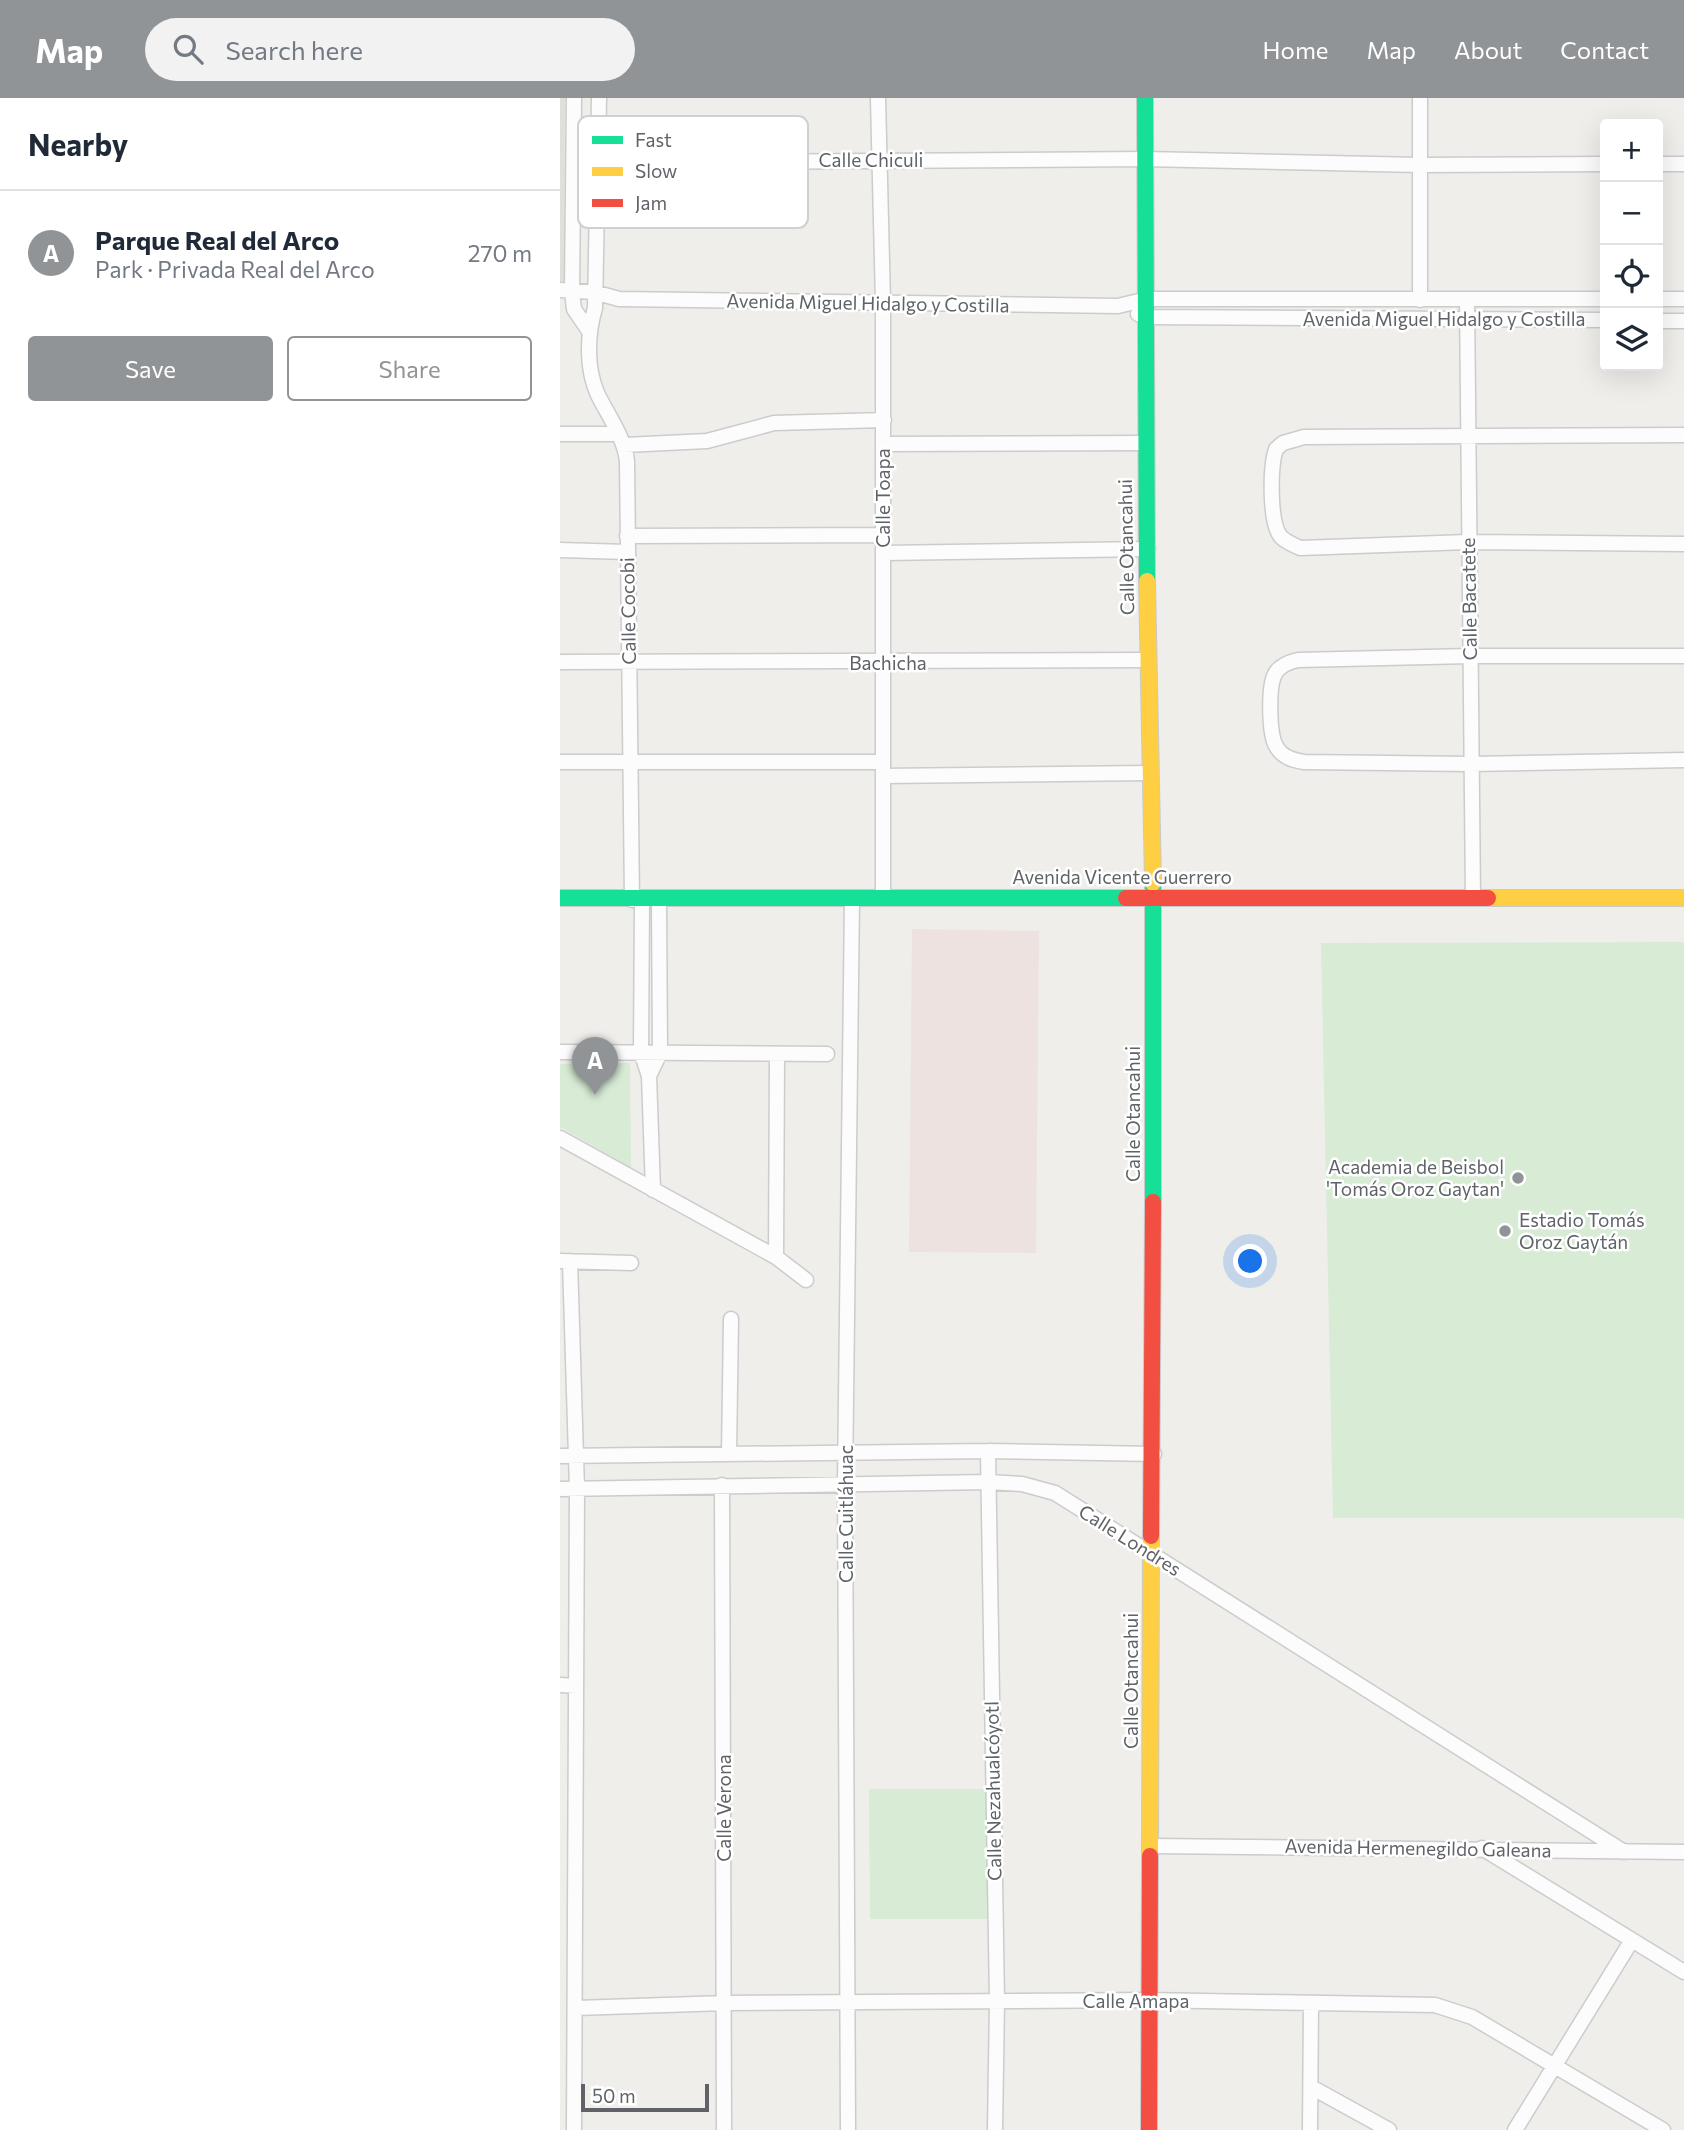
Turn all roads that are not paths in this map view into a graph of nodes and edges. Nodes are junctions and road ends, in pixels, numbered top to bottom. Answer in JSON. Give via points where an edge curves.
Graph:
{"nodes":[{"id":1,"x":574,"y":98,"type":"edge"},
{"id":2,"x":599,"y":98,"type":"edge"},
{"id":3,"x":878,"y":98,"type":"edge"},
{"id":4,"x":1145,"y":98,"type":"edge"},
{"id":5,"x":1420,"y":98,"type":"edge"},
{"id":6,"x":598,"y":116,"type":"edge"},
{"id":7,"x":1146,"y":159,"type":"junction"},
{"id":8,"x":878,"y":160,"type":"junction"},
{"id":9,"x":808,"y":161,"type":"edge"},
{"id":10,"x":1600,"y":164,"type":"edge"},
{"id":11,"x":1663,"y":164,"type":"edge"},
{"id":12,"x":1684,"y":164,"type":"edge"},
{"id":13,"x":1420,"y":165,"type":"junction"},
{"id":14,"x":595,"y":228,"type":"edge"},
{"id":15,"x":566,"y":291,"type":"edge"},
{"id":16,"x":594,"y":292,"type":"junction"},
{"id":17,"x":619,"y":299,"type":"junction"},
{"id":18,"x":1147,"y":299,"type":"junction"},
{"id":19,"x":1467,"y":299,"type":"junction"},
{"id":20,"x":1600,"y":299,"type":"edge"},
{"id":21,"x":1663,"y":299,"type":"edge"},
{"id":22,"x":1684,"y":299,"type":"edge"},
{"id":23,"x":1420,"y":300,"type":"junction"},
{"id":24,"x":883,"y":303,"type":"junction"},
{"id":25,"x":1118,"y":306,"type":"junction"},
{"id":26,"x":595,"y":308,"type":"junction"},
{"id":27,"x":567,"y":309,"type":"edge"},
{"id":28,"x":1147,"y":317,"type":"junction"},
{"id":29,"x":1468,"y":319,"type":"junction"},
{"id":30,"x":1600,"y":320,"type":"edge"},
{"id":31,"x":1663,"y":321,"type":"edge"},
{"id":32,"x":1684,"y":321,"type":"edge"},
{"id":33,"x":589,"y":331,"type":"junction"},
{"id":34,"x":884,"y":420,"type":"junction"},
{"id":35,"x":560,"y":434,"type":"edge"},
{"id":36,"x":1470,"y":435,"type":"junction"},
{"id":37,"x":1684,"y":435,"type":"edge"},
{"id":38,"x":622,"y":440,"type":"junction"},
{"id":39,"x":1145,"y":443,"type":"junction"},
{"id":40,"x":883,"y":444,"type":"junction"},
{"id":41,"x":883,"y":535,"type":"junction"},
{"id":42,"x":627,"y":536,"type":"junction"},
{"id":43,"x":1468,"y":542,"type":"junction"},
{"id":44,"x":1684,"y":544,"type":"edge"},
{"id":45,"x":560,"y":550,"type":"edge"},
{"id":46,"x":1148,"y":550,"type":"junction"},
{"id":47,"x":626,"y":552,"type":"junction"},
{"id":48,"x":883,"y":553,"type":"junction"},
{"id":49,"x":1471,"y":656,"type":"junction"},
{"id":50,"x":1684,"y":656,"type":"edge"},
{"id":51,"x":1147,"y":660,"type":"junction"},
{"id":52,"x":560,"y":662,"type":"edge"},
{"id":53,"x":630,"y":662,"type":"junction"},
{"id":54,"x":883,"y":663,"type":"junction"},
{"id":55,"x":1681,"y":761,"type":"edge"},
{"id":56,"x":560,"y":762,"type":"edge"},
{"id":57,"x":630,"y":763,"type":"junction"},
{"id":58,"x":1471,"y":764,"type":"junction"},
{"id":59,"x":883,"y":769,"type":"junction"},
{"id":60,"x":1150,"y":773,"type":"junction"},
{"id":61,"x":560,"y":898,"type":"edge"},
{"id":62,"x":883,"y":898,"type":"junction"},
{"id":63,"x":1153,"y":898,"type":"junction"},
{"id":64,"x":1473,"y":898,"type":"junction"},
{"id":65,"x":1684,"y":898,"type":"edge"},
{"id":66,"x":659,"y":899,"type":"junction"},
{"id":67,"x":852,"y":899,"type":"junction"},
{"id":68,"x":637,"y":900,"type":"junction"},
{"id":69,"x":560,"y":1052,"type":"edge"},
{"id":70,"x":641,"y":1052,"type":"junction"},
{"id":71,"x":660,"y":1053,"type":"junction"},
{"id":72,"x":777,"y":1054,"type":"junction"},
{"id":73,"x":827,"y":1054,"type":"dead end"},
{"id":74,"x":649,"y":1076,"type":"junction"},
{"id":75,"x":560,"y":1138,"type":"edge"},
{"id":76,"x":653,"y":1190,"type":"junction"},
{"id":77,"x":776,"y":1257,"type":"junction"},
{"id":78,"x":565,"y":1261,"type":"edge"},
{"id":79,"x":631,"y":1263,"type":"dead end"},
{"id":80,"x":806,"y":1280,"type":"dead end"},
{"id":81,"x":731,"y":1320,"type":"dead end"},
{"id":82,"x":988,"y":1451,"type":"junction"},
{"id":83,"x":845,"y":1453,"type":"junction"},
{"id":84,"x":729,"y":1454,"type":"junction"},
{"id":85,"x":1154,"y":1454,"type":"junction"},
{"id":86,"x":560,"y":1456,"type":"edge"},
{"id":87,"x":576,"y":1456,"type":"junction"},
{"id":88,"x":988,"y":1482,"type":"junction"},
{"id":89,"x":845,"y":1483,"type":"junction"},
{"id":90,"x":722,"y":1485,"type":"junction"},
{"id":91,"x":560,"y":1489,"type":"edge"},
{"id":92,"x":577,"y":1489,"type":"junction"},
{"id":93,"x":1152,"y":1554,"type":"junction"},
{"id":94,"x":560,"y":1685,"type":"edge"},
{"id":95,"x":576,"y":1686,"type":"junction"},
{"id":96,"x":560,"y":1816,"type":"edge"},
{"id":97,"x":576,"y":1816,"type":"junction"},
{"id":98,"x":1151,"y":1846,"type":"junction"},
{"id":99,"x":1481,"y":1847,"type":"junction"},
{"id":100,"x":1624,"y":1852,"type":"junction"},
{"id":101,"x":1684,"y":1852,"type":"edge"},
{"id":102,"x":1632,"y":1940,"type":"junction"},
{"id":103,"x":1684,"y":1972,"type":"edge"},
{"id":104,"x":1148,"y":2000,"type":"junction"},
{"id":105,"x":997,"y":2001,"type":"junction"},
{"id":106,"x":849,"y":2002,"type":"junction"},
{"id":107,"x":725,"y":2003,"type":"junction"},
{"id":108,"x":1311,"y":2003,"type":"junction"},
{"id":109,"x":576,"y":2008,"type":"junction"},
{"id":110,"x":1556,"y":2066,"type":"junction"},
{"id":111,"x":1311,"y":2087,"type":"junction"},
{"id":112,"x":574,"y":2130,"type":"edge"},
{"id":113,"x":724,"y":2130,"type":"edge"},
{"id":114,"x":848,"y":2130,"type":"edge"},
{"id":115,"x":995,"y":2130,"type":"edge"},
{"id":116,"x":1149,"y":2130,"type":"edge"},
{"id":117,"x":1310,"y":2130,"type":"edge"},
{"id":118,"x":1389,"y":2130,"type":"edge"},
{"id":119,"x":1515,"y":2130,"type":"edge"},
{"id":120,"x":1663,"y":2130,"type":"edge"}],
"edges":[{"from":1,"to":15,"type":"street"},
{"from":2,"to":6,"type":"street","name":"Calle Cocobi"},
{"from":3,"to":8,"type":"street","name":"Calle Toapa"},
{"from":4,"to":7,"type":"street","name":"Calle Otancahui"},
{"from":5,"to":13,"type":"street"},
{"from":7,"to":8,"type":"street","name":"Calle Chiculi"},
{"from":7,"to":13,"type":"street","name":"Calle Chiculi"},
{"from":7,"to":18,"type":"street","name":"Calle Otancahui"},
{"from":8,"to":9,"type":"street","name":"Calle Chiculi"},
{"from":8,"to":24,"type":"street","name":"Calle Toapa"},
{"from":10,"to":13,"type":"street","name":"Calle Chiculi"},
{"from":11,"to":12,"type":"street"},
{"from":13,"to":23,"type":"street"},
{"from":14,"to":16,"type":"street","name":"Calle Cocobi"},
{"from":15,"to":16,"type":"street","name":"Avenida Miguel Hidalgo y Costilla"},
{"from":15,"to":27,"type":"street"},
{"from":16,"to":17,"type":"street","name":"Avenida Miguel Hidalgo y Costilla"},
{"from":16,"to":26,"type":"street","name":"Calle Cocobi"},
{"from":17,"to":24,"type":"street","name":"Avenida Miguel Hidalgo y Costilla"},
{"from":17,"to":26,"type":"street","name":"Avenida Miguel Hidalgo y Costilla"},
{"from":18,"to":23,"type":"street","name":"Avenida Miguel Hidalgo y Costilla"},
{"from":18,"to":25,"type":"street","name":"Avenida Miguel Hidalgo y Costilla"},
{"from":18,"to":28,"type":"street","name":"Calle Otancahui"},
{"from":19,"to":20,"type":"street","name":"Avenida Miguel Hidalgo y Costilla"},
{"from":19,"to":23,"type":"street","name":"Avenida Miguel Hidalgo y Costilla"},
{"from":19,"to":29,"type":"street","name":"Calle Bacatete"},
{"from":21,"to":22,"type":"street"},
{"from":24,"to":25,"type":"street","name":"Avenida Miguel Hidalgo y Costilla"},
{"from":24,"to":34,"type":"street","name":"Calle Toapa"},
{"from":25,"to":28,"type":"street","name":"Avenida Miguel Hidalgo y Costilla"},
{"from":26,"to":27,"type":"street","name":"Avenida Miguel Hidalgo y Costilla"},
{"from":26,"to":33,"type":"street","name":"Calle Cocobi"},
{"from":27,"to":33,"type":"street"},
{"from":28,"to":29,"type":"street","name":"Avenida Miguel Hidalgo y Costilla"},
{"from":28,"to":39,"type":"street","name":"Calle Otancahui"},
{"from":29,"to":30,"type":"street","name":"Avenida Miguel Hidalgo y Costilla"},
{"from":29,"to":36,"type":"street","name":"Calle Bacatete"},
{"from":31,"to":32,"type":"street"},
{"from":33,"to":38,"type":"street","name":"Calle Cocobi","via":[[592,382]]},
{"from":34,"to":38,"type":"street","via":[[774,423],[707,441]]},
{"from":34,"to":40,"type":"street","name":"Calle Toapa"},
{"from":35,"to":38,"type":"street"},
{"from":36,"to":37,"type":"street"},
{"from":36,"to":43,"type":"street","name":"Calle Bacatete"},
{"from":36,"to":43,"type":"street","via":[[1292,440],[1276,449],[1272,484],[1275,528],[1281,538],[1300,548]]},
{"from":38,"to":42,"type":"street","name":"Calle Cocobi"},
{"from":39,"to":40,"type":"street"},
{"from":39,"to":46,"type":"street","name":"Calle Otancahui"},
{"from":40,"to":41,"type":"street","name":"Calle Toapa"},
{"from":41,"to":42,"type":"street"},
{"from":41,"to":48,"type":"street","name":"Calle Toapa"},
{"from":42,"to":47,"type":"street","name":"Calle Cocobi"},
{"from":43,"to":44,"type":"street"},
{"from":43,"to":49,"type":"street","name":"Calle Bacatete"},
{"from":45,"to":47,"type":"street"},
{"from":46,"to":48,"type":"street"},
{"from":46,"to":51,"type":"street","name":"Calle Otancahui"},
{"from":47,"to":53,"type":"street","name":"Calle Cocobi"},
{"from":48,"to":54,"type":"street","name":"Calle Toapa"},
{"from":49,"to":50,"type":"street"},
{"from":49,"to":58,"type":"street","name":"Calle Bacatete"},
{"from":49,"to":58,"type":"street","via":[[1291,662],[1273,677],[1270,710],[1274,744],[1295,760]]},
{"from":51,"to":54,"type":"street","name":"Bachicha"},
{"from":51,"to":60,"type":"street","name":"Calle Otancahui"},
{"from":52,"to":53,"type":"street","name":"Bachicha"},
{"from":53,"to":54,"type":"street","name":"Bachicha"},
{"from":53,"to":57,"type":"street","name":"Calle Cocobi"},
{"from":54,"to":59,"type":"street","name":"Calle Toapa"},
{"from":55,"to":58,"type":"street"},
{"from":56,"to":57,"type":"street"},
{"from":57,"to":59,"type":"street"},
{"from":57,"to":68,"type":"street","name":"Calle Cocobi"},
{"from":58,"to":64,"type":"street","name":"Calle Bacatete"},
{"from":59,"to":60,"type":"street"},
{"from":59,"to":62,"type":"street","name":"Calle Toapa"},
{"from":60,"to":63,"type":"street","name":"Calle Otancahui"},
{"from":61,"to":68,"type":"street","name":"Avenida Vicente Guerrero"},
{"from":62,"to":63,"type":"street","name":"Avenida Vicente Guerrero"},
{"from":62,"to":67,"type":"street","name":"Avenida Vicente Guerrero"},
{"from":63,"to":64,"type":"street","name":"Avenida Vicente Guerrero"},
{"from":63,"to":85,"type":"street","name":"Calle Otancahui"},
{"from":64,"to":65,"type":"street","name":"Avenida Vicente Guerrero"},
{"from":66,"to":67,"type":"street","name":"Avenida Vicente Guerrero"},
{"from":66,"to":68,"type":"street","name":"Avenida Vicente Guerrero"},
{"from":66,"to":71,"type":"street"},
{"from":67,"to":83,"type":"street","name":"Calle Cuitláhuac"},
{"from":68,"to":70,"type":"street","name":"Calle Cocobi"},
{"from":69,"to":70,"type":"street"},
{"from":70,"to":71,"type":"street"},
{"from":70,"to":74,"type":"street","name":"Calle Cocobi"},
{"from":71,"to":72,"type":"street"},
{"from":71,"to":74,"type":"street"},
{"from":72,"to":73,"type":"street"},
{"from":72,"to":77,"type":"street"},
{"from":74,"to":76,"type":"street"},
{"from":75,"to":76,"type":"street"},
{"from":76,"to":77,"type":"street"},
{"from":77,"to":80,"type":"street"},
{"from":78,"to":79,"type":"street"},
{"from":78,"to":87,"type":"street"},
{"from":81,"to":84,"type":"street"},
{"from":82,"to":83,"type":"street"},
{"from":82,"to":85,"type":"street"},
{"from":82,"to":88,"type":"street","name":"Calle Nezahualcóyotl"},
{"from":83,"to":84,"type":"street"},
{"from":83,"to":89,"type":"street","name":"Calle Cuitláhuac"},
{"from":84,"to":87,"type":"street"},
{"from":85,"to":93,"type":"street","name":"Calle Otancahui"},
{"from":86,"to":87,"type":"street"},
{"from":87,"to":92,"type":"street"},
{"from":88,"to":89,"type":"street","name":"Calle Londres"},
{"from":88,"to":93,"type":"street","name":"Calle Londres","via":[[1022,1484],[1055,1493]]},
{"from":88,"to":105,"type":"street","name":"Calle Nezahualcóyotl"},
{"from":89,"to":90,"type":"street","name":"Calle Londres"},
{"from":89,"to":106,"type":"street","name":"Calle Cuitláhuac"},
{"from":90,"to":92,"type":"street","name":"Calle Londres"},
{"from":90,"to":107,"type":"street","name":"Calle Verona"},
{"from":91,"to":92,"type":"street","name":"Calle Londres"},
{"from":92,"to":95,"type":"street"},
{"from":93,"to":98,"type":"street","name":"Calle Otancahui"},
{"from":93,"to":100,"type":"street","name":"Calle Londres"},
{"from":94,"to":95,"type":"street"},
{"from":95,"to":97,"type":"street"},
{"from":96,"to":97,"type":"street"},
{"from":97,"to":109,"type":"street"},
{"from":98,"to":99,"type":"street","name":"Avenida Hermenegildo Galeana"},
{"from":98,"to":104,"type":"street","name":"Calle Otancahui"},
{"from":99,"to":100,"type":"street","name":"Avenida Hermenegildo Galeana"},
{"from":99,"to":102,"type":"street"},
{"from":100,"to":101,"type":"street","name":"Avenida Hermenegildo Galeana"},
{"from":102,"to":103,"type":"street"},
{"from":102,"to":110,"type":"street"},
{"from":104,"to":105,"type":"street","name":"Calle Amapa"},
{"from":104,"to":108,"type":"street","name":"Calle Amapa"},
{"from":104,"to":116,"type":"street","name":"Calle Otancahui"},
{"from":105,"to":106,"type":"street","name":"Calle Amapa"},
{"from":105,"to":115,"type":"street","name":"Calle Nezahualcóyotl"},
{"from":106,"to":107,"type":"street","name":"Calle Amapa"},
{"from":106,"to":114,"type":"street","name":"Calle Cuitláhuac"},
{"from":107,"to":109,"type":"street","name":"Calle Amapa"},
{"from":107,"to":113,"type":"street","name":"Calle Verona"},
{"from":108,"to":110,"type":"street","name":"Calle Amapa","via":[[1417,2003],[1455,2009]]},
{"from":108,"to":111,"type":"street"},
{"from":109,"to":112,"type":"street"},
{"from":110,"to":119,"type":"street"},
{"from":110,"to":120,"type":"street","name":"Calle Amapa"},
{"from":111,"to":117,"type":"street"},
{"from":111,"to":118,"type":"street"}]}
